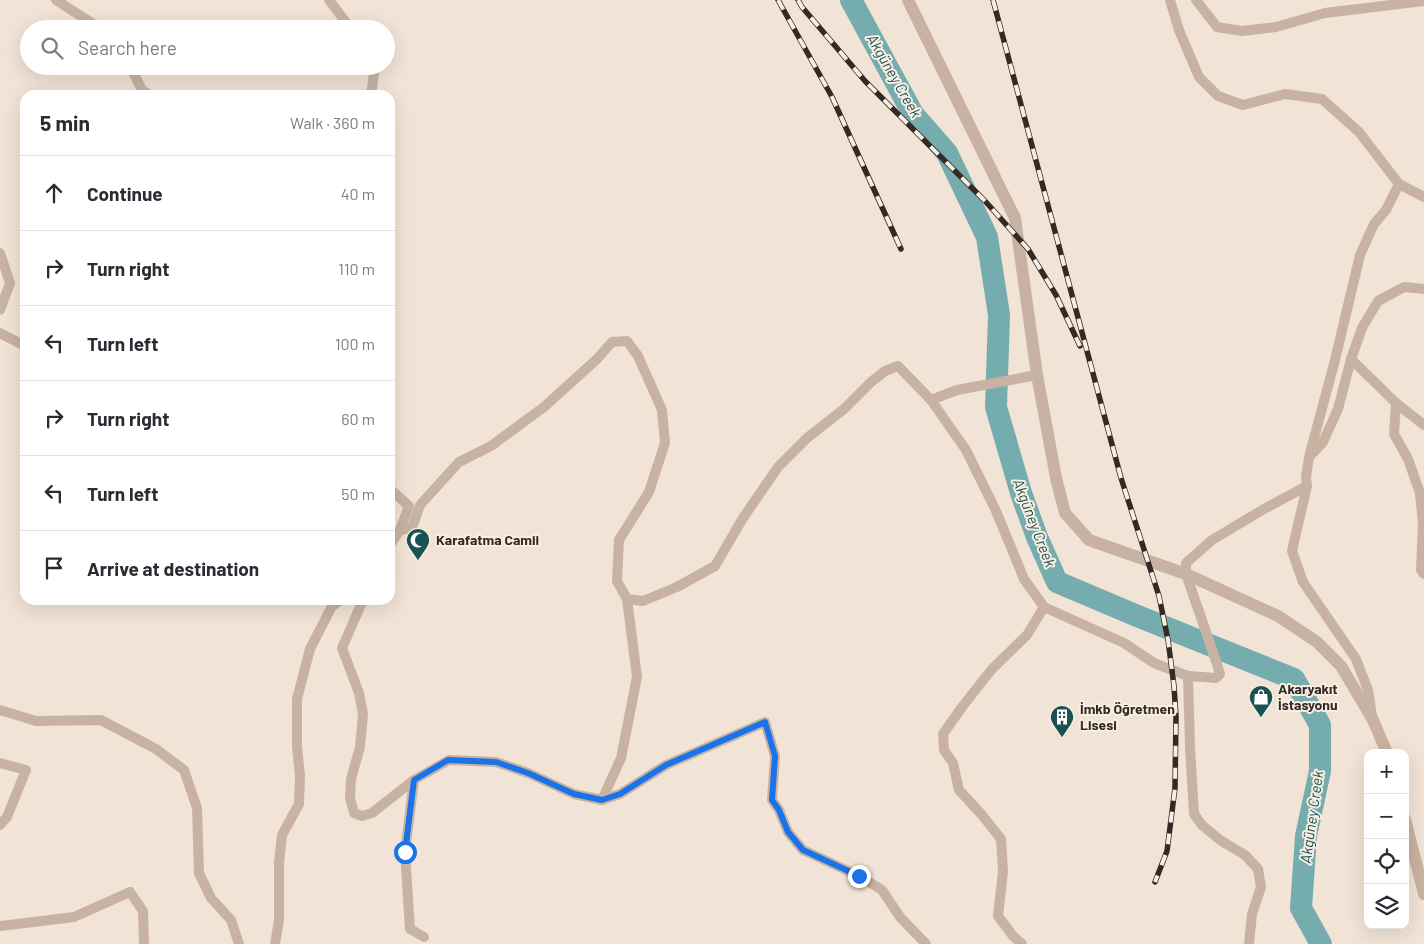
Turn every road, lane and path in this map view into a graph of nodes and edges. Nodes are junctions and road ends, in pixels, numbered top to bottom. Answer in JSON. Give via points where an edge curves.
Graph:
{"nodes":[{"id":1,"x":56,"y":0,"type":"edge"},
{"id":2,"x":329,"y":0,"type":"edge"},
{"id":3,"x":908,"y":0,"type":"edge"},
{"id":4,"x":1170,"y":0,"type":"edge"},
{"id":5,"x":1196,"y":0,"type":"edge"},
{"id":6,"x":1424,"y":2,"type":"edge"},
{"id":7,"x":87,"y":20,"type":"edge"},
{"id":8,"x":344,"y":20,"type":"edge"},
{"id":9,"x":134,"y":75,"type":"edge"},
{"id":10,"x":374,"y":75,"type":"edge"},
{"id":11,"x":142,"y":90,"type":"edge"},
{"id":12,"x":372,"y":90,"type":"edge"},
{"id":13,"x":1399,"y":184,"type":"junction"},
{"id":14,"x":1424,"y":197,"type":"edge"},
{"id":15,"x":0,"y":253,"type":"edge"},
{"id":16,"x":1424,"y":289,"type":"edge"},
{"id":17,"x":0,"y":310,"type":"edge"},
{"id":18,"x":0,"y":332,"type":"edge"},
{"id":19,"x":20,"y":343,"type":"edge"},
{"id":20,"x":1351,"y":359,"type":"junction"},
{"id":21,"x":1036,"y":375,"type":"junction"},
{"id":22,"x":931,"y":400,"type":"junction"},
{"id":23,"x":1396,"y":403,"type":"junction"},
{"id":24,"x":1424,"y":425,"type":"edge"},
{"id":25,"x":1309,"y":457,"type":"junction"},
{"id":26,"x":1307,"y":486,"type":"junction"},
{"id":27,"x":395,"y":493,"type":"edge"},
{"id":28,"x":400,"y":530,"type":"junction"},
{"id":29,"x":395,"y":538,"type":"edge"},
{"id":30,"x":1186,"y":574,"type":"junction"},
{"id":31,"x":1424,"y":574,"type":"edge"},
{"id":32,"x":627,"y":599,"type":"junction"},
{"id":33,"x":334,"y":605,"type":"edge"},
{"id":34,"x":361,"y":605,"type":"edge"},
{"id":35,"x":1044,"y":607,"type":"junction"},
{"id":36,"x":1188,"y":676,"type":"junction"},
{"id":37,"x":0,"y":710,"type":"edge"},
{"id":38,"x":1373,"y":720,"type":"junction"},
{"id":39,"x":1385,"y":749,"type":"edge"},
{"id":40,"x":0,"y":763,"type":"edge"},
{"id":41,"x":414,"y":780,"type":"junction"},
{"id":42,"x":602,"y":800,"type":"junction"},
{"id":43,"x":0,"y":825,"type":"edge"},
{"id":44,"x":1409,"y":836,"type":"edge"},
{"id":45,"x":1424,"y":894,"type":"edge"},
{"id":46,"x":1,"y":926,"type":"edge"},
{"id":47,"x":424,"y":937,"type":"dead end"},
{"id":48,"x":144,"y":944,"type":"edge"},
{"id":49,"x":239,"y":944,"type":"edge"},
{"id":50,"x":275,"y":944,"type":"edge"},
{"id":51,"x":926,"y":944,"type":"edge"},
{"id":52,"x":1022,"y":944,"type":"edge"},
{"id":53,"x":1249,"y":944,"type":"edge"}],
"edges":[{"from":1,"to":7,"type":"street"},
{"from":2,"to":8,"type":"street"},
{"from":3,"to":21,"type":"street","via":[[1015,218]]},
{"from":4,"to":13,"type":"street","via":[[1199,77],[1218,96],[1243,105],[1286,94],[1322,99],[1359,132]]},
{"from":5,"to":6,"type":"street","via":[[1217,27],[1242,32],[1276,27],[1325,13]]},
{"from":9,"to":11,"type":"street"},
{"from":10,"to":12,"type":"street"},
{"from":13,"to":14,"type":"street"},
{"from":13,"to":25,"type":"street","via":[[1386,210],[1374,224],[1360,255]]},
{"from":15,"to":17,"type":"street","via":[[10,283]]},
{"from":16,"to":20,"type":"street","via":[[1404,287],[1378,302],[1362,328]]},
{"from":18,"to":19,"type":"street"},
{"from":20,"to":23,"type":"street"},
{"from":20,"to":25,"type":"street","via":[[1338,409],[1323,442]]},
{"from":21,"to":22,"type":"street","via":[[957,390]]},
{"from":21,"to":30,"type":"street","via":[[1065,513],[1089,540]]},
{"from":22,"to":32,"type":"street","via":[[898,366],[885,371],[778,467],[715,566],[677,587],[642,601]]},
{"from":22,"to":35,"type":"street","via":[[966,450],[1024,579]]},
{"from":23,"to":24,"type":"street"},
{"from":23,"to":31,"type":"street","via":[[1394,434],[1408,459],[1420,493],[1423,525],[1421,570]]},
{"from":25,"to":26,"type":"street"},
{"from":26,"to":30,"type":"street","via":[[1212,540],[1186,563]]},
{"from":26,"to":38,"type":"street","via":[[1292,551],[1303,582],[1356,659],[1368,690]]},
{"from":27,"to":28,"type":"street","via":[[409,506]]},
{"from":28,"to":29,"type":"street"},
{"from":28,"to":32,"type":"street","via":[[412,528],[420,505],[459,462],[492,446],[544,407],[612,342],[627,341],[638,356],[662,410],[665,443],[649,492],[619,540],[617,581]]},
{"from":30,"to":36,"type":"street","via":[[1220,674],[1216,678]]},
{"from":30,"to":38,"type":"street","via":[[1278,616],[1317,642],[1341,666]]},
{"from":32,"to":42,"type":"street","via":[[637,677],[621,758]]},
{"from":33,"to":50,"type":"street","via":[[310,649],[297,699],[299,804],[282,835]]},
{"from":34,"to":41,"type":"street","via":[[342,648],[364,714],[360,748],[351,779],[350,798],[354,813],[362,816],[372,813]]},
{"from":35,"to":36,"type":"street","via":[[1124,643],[1154,663]]},
{"from":35,"to":52,"type":"street","via":[[1027,635],[992,669],[943,734],[944,750],[953,763],[959,790],[1001,839],[1003,871],[998,916]]},
{"from":36,"to":53,"type":"street","via":[[1194,814],[1202,825],[1245,855],[1258,869],[1261,887],[1252,914]]},
{"from":37,"to":49,"type":"street","via":[[36,721],[101,720],[156,749],[184,770],[197,808],[199,873],[212,898],[231,920]]},
{"from":38,"to":39,"type":"street"},
{"from":40,"to":43,"type":"street","via":[[26,770],[7,817]]},
{"from":41,"to":42,"type":"street","via":[[448,760],[496,762],[574,794]]},
{"from":41,"to":47,"type":"street","via":[[405,852],[407,896],[410,929]]},
{"from":42,"to":51,"type":"street","via":[[620,794],[666,765],[765,722],[775,756],[772,800],[788,832],[803,850],[882,890],[900,917]]},
{"from":44,"to":45,"type":"street"},
{"from":46,"to":48,"type":"street","via":[[74,917],[130,892],[143,911]]}]}
